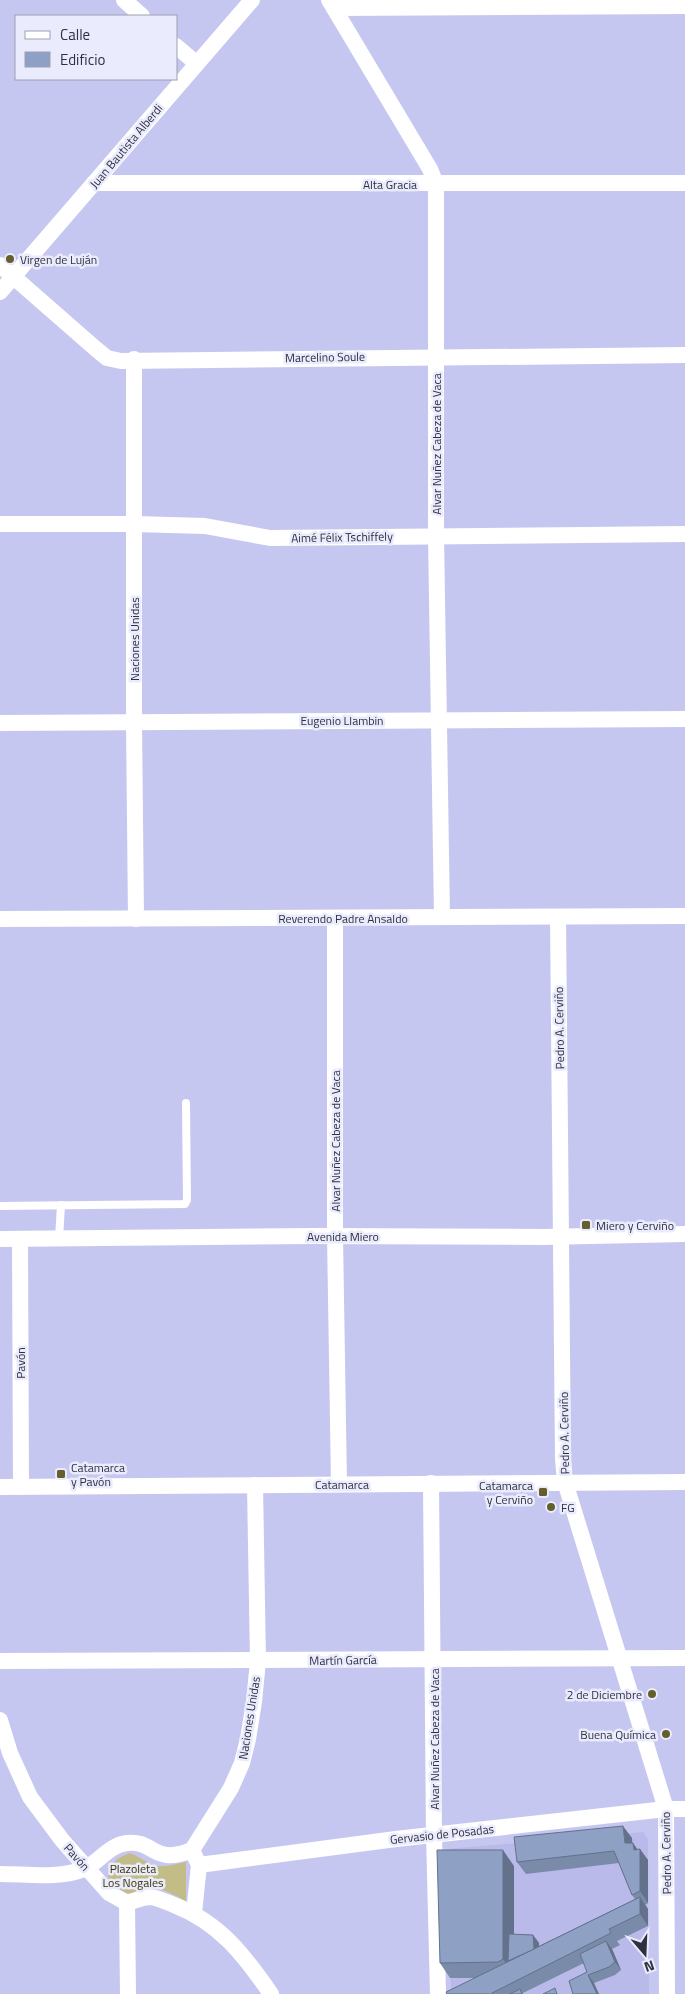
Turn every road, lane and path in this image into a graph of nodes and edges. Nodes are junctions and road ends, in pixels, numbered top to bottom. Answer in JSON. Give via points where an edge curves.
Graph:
{"nodes":[{"id":1,"x":124,"y":0,"type":"edge"},
{"id":2,"x":252,"y":0,"type":"edge"},
{"id":3,"x":331,"y":4,"type":"edge"},
{"id":4,"x":521,"y":4,"type":"edge"},
{"id":5,"x":685,"y":6,"type":"edge"},
{"id":6,"x":141,"y":15,"type":"edge"},
{"id":7,"x":178,"y":48,"type":"edge"},
{"id":8,"x":196,"y":63,"type":"junction"},
{"id":9,"x":94,"y":183,"type":"junction"},
{"id":10,"x":685,"y":183,"type":"edge"},
{"id":11,"x":436,"y":184,"type":"junction"},
{"id":12,"x":0,"y":264,"type":"edge"},
{"id":13,"x":14,"y":276,"type":"junction"},
{"id":14,"x":0,"y":292,"type":"edge"},
{"id":15,"x":685,"y":355,"type":"edge"},
{"id":16,"x":436,"y":356,"type":"junction"},
{"id":17,"x":134,"y":360,"type":"junction"},
{"id":18,"x":0,"y":524,"type":"edge"},
{"id":19,"x":134,"y":524,"type":"junction"},
{"id":20,"x":685,"y":534,"type":"edge"},
{"id":21,"x":436,"y":535,"type":"junction"},
{"id":22,"x":685,"y":719,"type":"edge"},
{"id":23,"x":438,"y":720,"type":"junction"},
{"id":24,"x":134,"y":722,"type":"junction"},
{"id":25,"x":0,"y":723,"type":"edge"},
{"id":26,"x":685,"y":916,"type":"edge"},
{"id":27,"x":442,"y":917,"type":"junction"},
{"id":28,"x":558,"y":917,"type":"junction"},
{"id":29,"x":335,"y":918,"type":"junction"},
{"id":30,"x":0,"y":919,"type":"edge"},
{"id":31,"x":136,"y":919,"type":"junction"},
{"id":32,"x":186,"y":1103,"type":"dead end"},
{"id":33,"x":61,"y":1205,"type":"junction"},
{"id":34,"x":0,"y":1206,"type":"edge"},
{"id":35,"x":685,"y":1234,"type":"edge"},
{"id":36,"x":335,"y":1236,"type":"junction"},
{"id":37,"x":562,"y":1236,"type":"junction"},
{"id":38,"x":0,"y":1239,"type":"edge"},
{"id":39,"x":20,"y":1239,"type":"junction"},
{"id":40,"x":59,"y":1239,"type":"junction"},
{"id":41,"x":565,"y":1482,"type":"junction"},
{"id":42,"x":685,"y":1482,"type":"edge"},
{"id":43,"x":432,"y":1483,"type":"junction"},
{"id":44,"x":339,"y":1484,"type":"junction"},
{"id":45,"x":255,"y":1485,"type":"junction"},
{"id":46,"x":0,"y":1487,"type":"edge"},
{"id":47,"x":20,"y":1487,"type":"junction"},
{"id":48,"x":619,"y":1658,"type":"junction"},
{"id":49,"x":685,"y":1658,"type":"edge"},
{"id":50,"x":433,"y":1659,"type":"junction"},
{"id":51,"x":0,"y":1661,"type":"edge"},
{"id":52,"x":258,"y":1661,"type":"junction"},
{"id":53,"x":0,"y":1720,"type":"edge"},
{"id":54,"x":666,"y":1809,"type":"junction"},
{"id":55,"x":685,"y":1809,"type":"edge"},
{"id":56,"x":434,"y":1834,"type":"junction"},
{"id":57,"x":195,"y":1857,"type":"junction"},
{"id":58,"x":86,"y":1868,"type":"junction"},
{"id":59,"x":0,"y":1874,"type":"edge"},
{"id":60,"x":127,"y":1903,"type":"junction"},
{"id":61,"x":194,"y":1913,"type":"junction"},
{"id":62,"x":128,"y":1994,"type":"edge"},
{"id":63,"x":271,"y":1994,"type":"edge"},
{"id":64,"x":438,"y":1994,"type":"edge"},
{"id":65,"x":667,"y":1994,"type":"edge"}],
"edges":[{"from":1,"to":6,"type":"street"},
{"from":2,"to":8,"type":"street","name":"Juan Bautista Alberdi"},
{"from":3,"to":4,"type":"street"},
{"from":3,"to":11,"type":"street","name":"Alvar Nuñez Cabeza de Vaca"},
{"from":4,"to":5,"type":"street"},
{"from":7,"to":8,"type":"street"},
{"from":8,"to":9,"type":"street","name":"Juan Bautista Alberdi"},
{"from":9,"to":11,"type":"street","name":"Alta Gracia"},
{"from":9,"to":13,"type":"street","name":"Juan Bautista Alberdi"},
{"from":10,"to":11,"type":"street","name":"Alta Gracia"},
{"from":11,"to":16,"type":"street","name":"Alvar Nuñez Cabeza de Vaca"},
{"from":12,"to":13,"type":"street","name":"Marcelino Soule"},
{"from":13,"to":14,"type":"street","name":"Juan Bautista Alberdi"},
{"from":13,"to":17,"type":"street","name":"Marcelino Soule","via":[[107,358]]},
{"from":15,"to":16,"type":"street","name":"Marcelino Soule"},
{"from":16,"to":17,"type":"street","name":"Marcelino Soule"},
{"from":16,"to":21,"type":"street","name":"Alvar Nuñez Cabeza de Vaca"},
{"from":17,"to":19,"type":"street","name":"Naciones Unidas"},
{"from":18,"to":19,"type":"street","name":"Aimé Félix Tschiffely"},
{"from":19,"to":21,"type":"street","name":"Aimé Félix Tschiffely","via":[[205,526],[270,538]]},
{"from":19,"to":24,"type":"street","name":"Naciones Unidas"},
{"from":20,"to":21,"type":"street","name":"Aimé Félix Tschiffely"},
{"from":21,"to":23,"type":"street","name":"Alvar Nuñez Cabeza de Vaca"},
{"from":22,"to":23,"type":"street","name":"Eugenio Llambin"},
{"from":23,"to":24,"type":"street","name":"Eugenio Llambin"},
{"from":23,"to":27,"type":"street","name":"Alvar Nuñez Cabeza de Vaca"},
{"from":24,"to":25,"type":"street","name":"Eugenio Llambin"},
{"from":24,"to":31,"type":"street","name":"Naciones Unidas"},
{"from":26,"to":28,"type":"street","name":"Reverendo Padre Ansaldo"},
{"from":27,"to":28,"type":"street","name":"Reverendo Padre Ansaldo"},
{"from":27,"to":29,"type":"street","name":"Reverendo Padre Ansaldo"},
{"from":28,"to":37,"type":"street","name":"Pedro A. Cerviño"},
{"from":29,"to":31,"type":"street","name":"Reverendo Padre Ansaldo"},
{"from":29,"to":36,"type":"street","name":"Alvar Nuñez Cabeza de Vaca"},
{"from":30,"to":31,"type":"street","name":"Reverendo Padre Ansaldo"},
{"from":32,"to":33,"type":"lane","via":[[185,1204]]},
{"from":33,"to":34,"type":"lane"},
{"from":33,"to":40,"type":"lane"},
{"from":35,"to":37,"type":"street","name":"Avenida Miero"},
{"from":36,"to":37,"type":"street","name":"Avenida Miero"},
{"from":36,"to":40,"type":"street","name":"Avenida Miero"},
{"from":36,"to":44,"type":"street","name":"Alvar Nuñez Cabeza de Vaca"},
{"from":37,"to":41,"type":"street","name":"Pedro A. Cerviño"},
{"from":38,"to":39,"type":"street","name":"Avenida Miero"},
{"from":39,"to":40,"type":"street","name":"Avenida Miero"},
{"from":39,"to":47,"type":"street","name":"Pavón"},
{"from":41,"to":42,"type":"street","name":"Catamarca"},
{"from":41,"to":43,"type":"street","name":"Catamarca"},
{"from":41,"to":48,"type":"street","name":"Pedro A. Cerviño"},
{"from":43,"to":44,"type":"street","name":"Catamarca"},
{"from":43,"to":50,"type":"street","name":"Alvar Nuñez Cabeza de Vaca"},
{"from":44,"to":45,"type":"street","name":"Catamarca"},
{"from":45,"to":47,"type":"street","name":"Catamarca"},
{"from":45,"to":52,"type":"street","name":"Naciones Unidas"},
{"from":46,"to":47,"type":"street","name":"Catamarca"},
{"from":48,"to":49,"type":"street","name":"Martín García"},
{"from":48,"to":50,"type":"street","name":"Martín García"},
{"from":48,"to":54,"type":"street","name":"Pedro A. Cerviño"},
{"from":50,"to":52,"type":"street","name":"Martín García"},
{"from":50,"to":56,"type":"street","name":"Alvar Nuñez Cabeza de Vaca"},
{"from":51,"to":52,"type":"street","name":"Martín García"},
{"from":52,"to":57,"type":"street","name":"Naciones Unidas","via":[[242,1763]]},
{"from":53,"to":58,"type":"street","name":"Pavón","via":[[10,1753],[30,1797]]},
{"from":54,"to":55,"type":"street","name":"Gervasio de Posadas"},
{"from":54,"to":56,"type":"street","name":"Gervasio de Posadas"},
{"from":54,"to":65,"type":"street","name":"Pedro A. Cerviño"},
{"from":56,"to":57,"type":"street","name":"Gervasio de Posadas"},
{"from":56,"to":64,"type":"street","name":"Alvar Nuñez Cabeza de Vaca"},
{"from":57,"to":58,"type":"street","name":"Gervasio de Posadas","via":[[180,1854],[164,1856],[138,1843],[125,1844],[112,1848]]},
{"from":57,"to":61,"type":"street","name":"Naciones Unidas"},
{"from":58,"to":59,"type":"street","name":"Gervasio de Posadas","via":[[68,1874]]},
{"from":58,"to":60,"type":"street","name":"Pavón","via":[[109,1893]]},
{"from":60,"to":61,"type":"street","via":[[149,1897]]},
{"from":60,"to":62,"type":"street"},
{"from":61,"to":63,"type":"street","via":[[230,1940]]}]}
